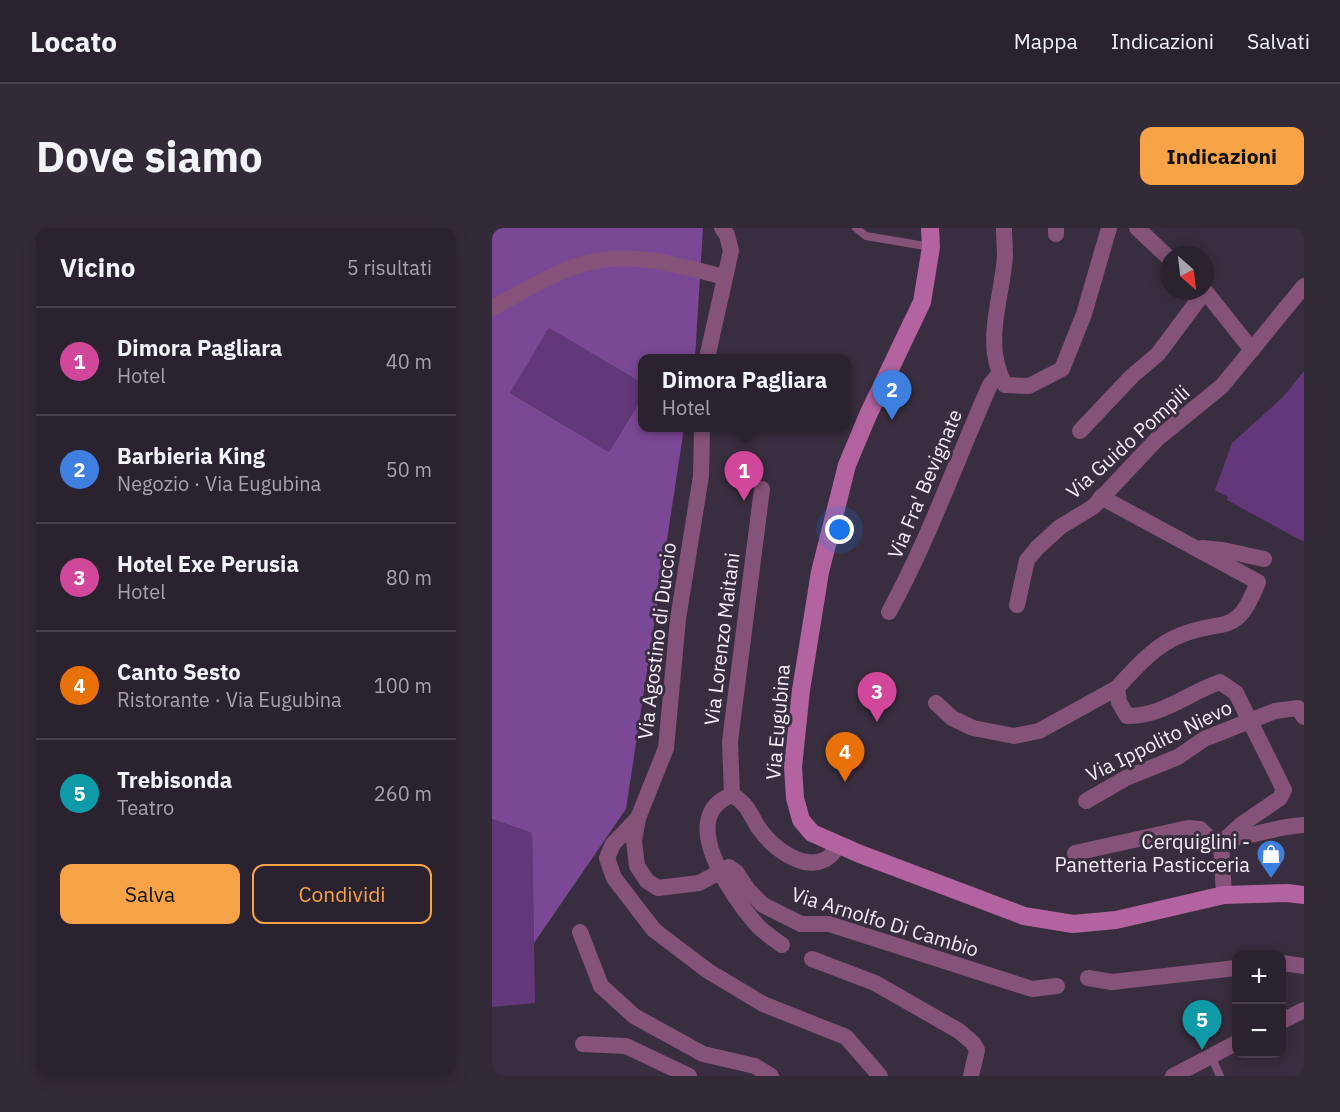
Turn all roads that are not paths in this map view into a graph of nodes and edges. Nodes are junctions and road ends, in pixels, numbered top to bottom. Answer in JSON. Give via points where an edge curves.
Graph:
{"nodes":[{"id":1,"x":722,"y":228,"type":"edge"},
{"id":2,"x":856,"y":228,"type":"edge"},
{"id":3,"x":930,"y":228,"type":"edge"},
{"id":4,"x":1004,"y":228,"type":"edge"},
{"id":5,"x":1109,"y":228,"type":"edge"},
{"id":6,"x":1137,"y":228,"type":"edge"},
{"id":7,"x":931,"y":247,"type":"junction"},
{"id":8,"x":1160,"y":250,"type":"edge"},
{"id":9,"x":724,"y":277,"type":"junction"},
{"id":10,"x":1304,"y":286,"type":"edge"},
{"id":11,"x":1198,"y":300,"type":"edge"},
{"id":12,"x":1212,"y":300,"type":"edge"},
{"id":13,"x":492,"y":308,"type":"edge"},
{"id":14,"x":1252,"y":350,"type":"junction"},
{"id":15,"x":708,"y":354,"type":"edge"},
{"id":16,"x":999,"y":374,"type":"junction"},
{"id":17,"x":1080,"y":431,"type":"dead end"},
{"id":18,"x":702,"y":432,"type":"edge"},
{"id":19,"x":762,"y":489,"type":"dead end"},
{"id":20,"x":1101,"y":497,"type":"junction"},
{"id":21,"x":1195,"y":548,"type":"junction"},
{"id":22,"x":1264,"y":559,"type":"dead end"},
{"id":23,"x":1017,"y":605,"type":"dead end"},
{"id":24,"x":889,"y":612,"type":"dead end"},
{"id":25,"x":1117,"y":688,"type":"junction"},
{"id":26,"x":936,"y":703,"type":"dead end"},
{"id":27,"x":1304,"y":717,"type":"edge"},
{"id":28,"x":1250,"y":719,"type":"junction"},
{"id":29,"x":732,"y":795,"type":"junction"},
{"id":30,"x":1086,"y":801,"type":"dead end"},
{"id":31,"x":638,"y":818,"type":"junction"},
{"id":32,"x":1304,"y":825,"type":"edge"},
{"id":33,"x":1224,"y":841,"type":"junction"},
{"id":34,"x":840,"y":845,"type":"junction"},
{"id":35,"x":1075,"y":853,"type":"dead end"},
{"id":36,"x":719,"y":871,"type":"junction"},
{"id":37,"x":1224,"y":895,"type":"junction"},
{"id":38,"x":1304,"y":895,"type":"edge"},
{"id":39,"x":580,"y":932,"type":"dead end"},
{"id":40,"x":782,"y":945,"type":"dead end"},
{"id":41,"x":812,"y":959,"type":"dead end"},
{"id":42,"x":1286,"y":964,"type":"edge"},
{"id":43,"x":1304,"y":966,"type":"edge"},
{"id":44,"x":1232,"y":968,"type":"edge"},
{"id":45,"x":1088,"y":978,"type":"dead end"},
{"id":46,"x":1057,"y":986,"type":"dead end"},
{"id":47,"x":1304,"y":1010,"type":"edge"},
{"id":48,"x":1286,"y":1019,"type":"edge"},
{"id":49,"x":583,"y":1044,"type":"dead end"},
{"id":50,"x":1232,"y":1046,"type":"edge"},
{"id":51,"x":1211,"y":1056,"type":"junction"},
{"id":52,"x":689,"y":1076,"type":"edge"},
{"id":53,"x":771,"y":1076,"type":"edge"},
{"id":54,"x":880,"y":1076,"type":"edge"},
{"id":55,"x":971,"y":1076,"type":"edge"},
{"id":56,"x":1173,"y":1076,"type":"edge"},
{"id":57,"x":1220,"y":1076,"type":"edge"}],
"edges":[{"from":1,"to":9,"type":"street","via":[[731,250]]},
{"from":2,"to":7,"type":"lane","via":[[866,236]]},
{"from":3,"to":7,"type":"main road","name":"Via Eugubina"},
{"from":4,"to":16,"type":"street","via":[[1005,257],[994,316],[994,357]]},
{"from":5,"to":16,"type":"street","via":[[1084,314],[1062,369],[1029,386],[1005,385]]},
{"from":6,"to":8,"type":"street"},
{"from":7,"to":34,"type":"main road","name":"Via Eugubina","via":[[922,302],[847,465],[820,572],[801,690],[793,766],[795,798],[801,820],[812,833]]},
{"from":9,"to":13,"type":"street","via":[[664,262],[617,258],[583,264]]},
{"from":9,"to":15,"type":"street"},
{"from":10,"to":14,"type":"street","name":"Via Guido Pompili"},
{"from":11,"to":17,"type":"street","via":[[1158,354]]},
{"from":12,"to":14,"type":"street"},
{"from":14,"to":20,"type":"street","name":"Via Guido Pompili","via":[[1222,386],[1157,439]]},
{"from":16,"to":24,"type":"street","name":"Via Fra' Bevignate","via":[[990,385],[912,570]]},
{"from":18,"to":31,"type":"street","name":"Via Agostino di Duccio","via":[[701,476],[678,620],[666,748]]},
{"from":19,"to":29,"type":"street","name":"Via Lorenzo Maitani","via":[[730,741]]},
{"from":20,"to":21,"type":"street"},
{"from":20,"to":23,"type":"street","name":"Via Guido Pompili","via":[[1032,554]]},
{"from":21,"to":22,"type":"street"},
{"from":21,"to":25,"type":"street","via":[[1258,582],[1249,605],[1234,622],[1179,635],[1144,658]]},
{"from":25,"to":26,"type":"street","via":[[1039,731],[1014,736],[973,728],[952,718]]},
{"from":25,"to":28,"type":"street","via":[[1126,716],[1147,716],[1220,682],[1236,693]]},
{"from":27,"to":28,"type":"street","name":"Via Ippolito Nievo","via":[[1298,708],[1288,707]]},
{"from":28,"to":30,"type":"street","name":"Via Ippolito Nievo"},
{"from":28,"to":33,"type":"street","via":[[1284,790],[1280,798]]},
{"from":29,"to":34,"type":"street","via":[[742,800],[758,828],[790,857],[813,862],[826,859]]},
{"from":29,"to":36,"type":"street","via":[[721,799],[707,818],[706,829]]},
{"from":31,"to":36,"type":"street","name":"Via Agostino di Duccio","via":[[634,852],[637,866],[658,888],[699,883]]},
{"from":31,"to":54,"type":"street","via":[[613,844],[607,858],[614,878],[654,930],[708,971],[763,1004],[846,1037]]},
{"from":32,"to":33,"type":"street"},
{"from":33,"to":35,"type":"street","via":[[1209,838],[1200,829],[1188,828]]},
{"from":33,"to":37,"type":"street"},
{"from":34,"to":37,"type":"main road","name":"Via Eugubina","via":[[1024,916],[1073,924],[1116,920]]},
{"from":36,"to":40,"type":"street","via":[[757,926]]},
{"from":36,"to":46,"type":"street","name":"Via Arnolfo Di Cambio","via":[[729,867],[763,905],[801,924],[829,924],[1032,989]]},
{"from":37,"to":38,"type":"main road","name":"Via Eugubina"},
{"from":39,"to":53,"type":"street","via":[[601,986],[634,1016],[703,1054],[755,1066]]},
{"from":41,"to":55,"type":"street","via":[[874,983],[959,1031],[977,1050]]},
{"from":42,"to":43,"type":"street"},
{"from":44,"to":45,"type":"street","via":[[1112,982]]},
{"from":47,"to":48,"type":"street"},
{"from":49,"to":52,"type":"street","via":[[626,1046]]},
{"from":50,"to":51,"type":"street"},
{"from":51,"to":56,"type":"street"},
{"from":51,"to":57,"type":"lane"}]}
